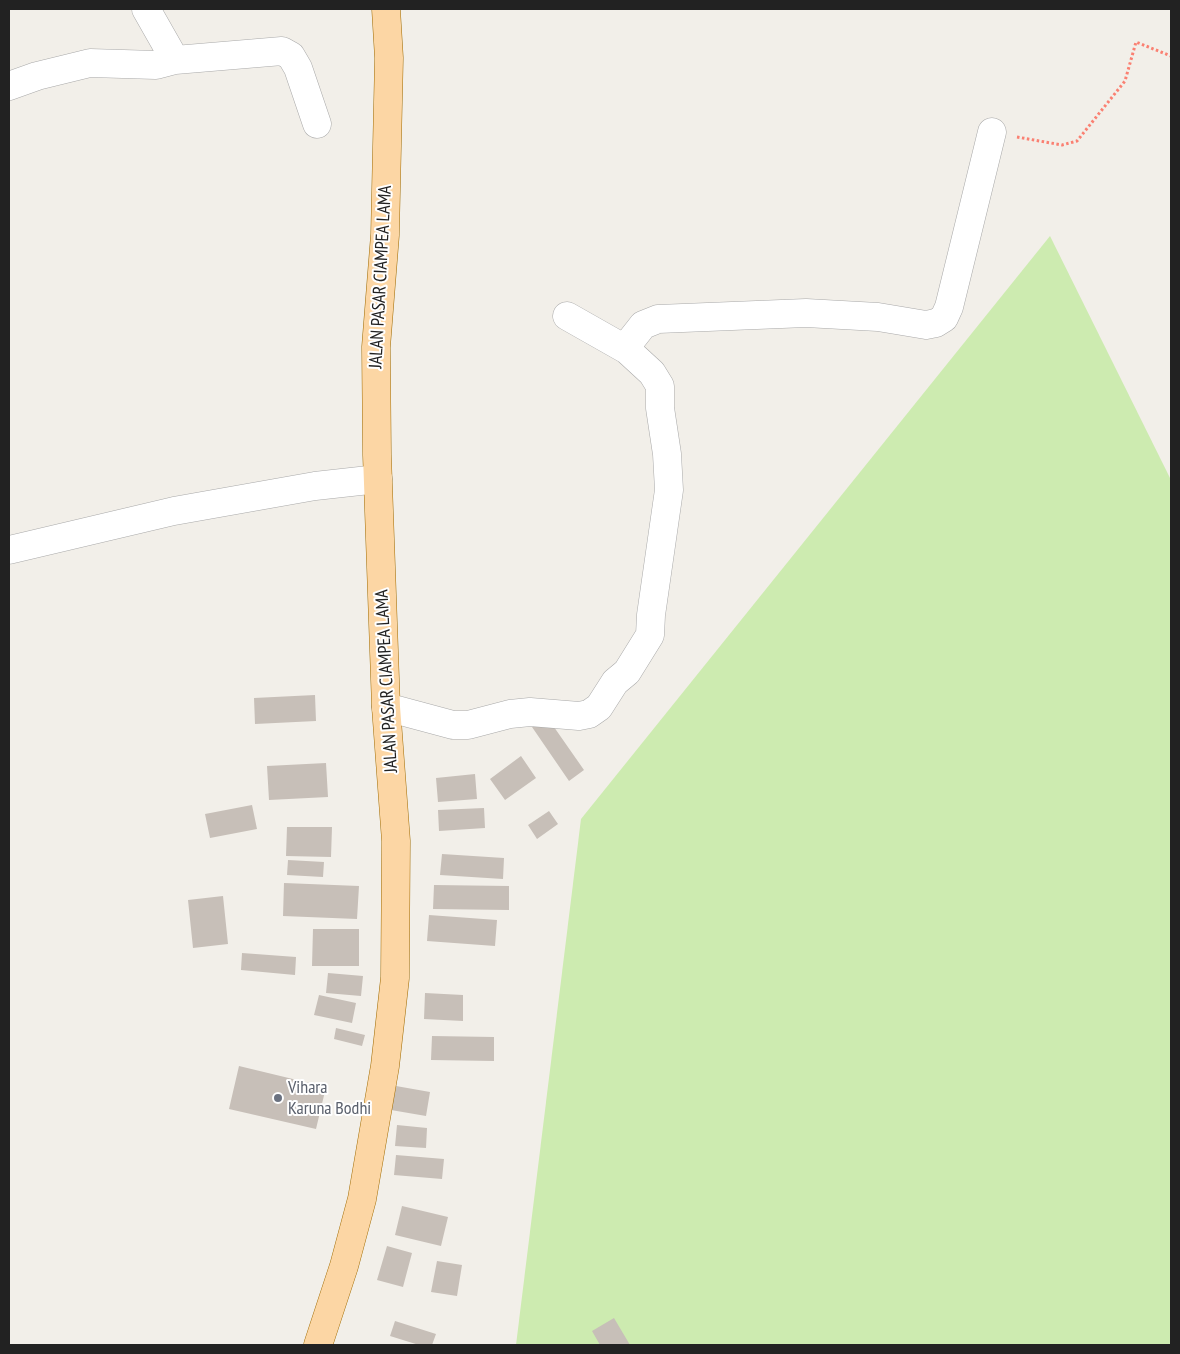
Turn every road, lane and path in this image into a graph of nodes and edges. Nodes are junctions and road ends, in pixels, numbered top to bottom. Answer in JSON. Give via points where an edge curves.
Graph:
{"nodes":[{"id":1,"x":146,"y":9,"type":"edge"},
{"id":2,"x":386,"y":9,"type":"edge"},
{"id":3,"x":1171,"y":56,"type":"edge"},
{"id":4,"x":175,"y":60,"type":"junction"},
{"id":5,"x":9,"y":86,"type":"edge"},
{"id":6,"x":317,"y":124,"type":"dead end"},
{"id":7,"x":992,"y":132,"type":"joint"},
{"id":8,"x":567,"y":316,"type":"dead end"},
{"id":9,"x":627,"y":350,"type":"junction"},
{"id":10,"x":378,"y":479,"type":"junction"},
{"id":11,"x":9,"y":550,"type":"edge"},
{"id":12,"x":386,"y":707,"type":"junction"},
{"id":13,"x":318,"y":1345,"type":"edge"}],
"edges":[{"from":1,"to":4,"type":"street"},
{"from":2,"to":10,"type":"main road","name":"JALAN PASAR CIAMPEA LAMA","via":[[389,58],[385,235],[376,347]]},
{"from":3,"to":7,"type":"path","via":[[1136,42],[1125,81],[1077,141],[1062,145]]},
{"from":4,"to":5,"type":"street","via":[[156,65],[90,63]]},
{"from":4,"to":6,"type":"street","via":[[282,51],[291,56],[298,68]]},
{"from":7,"to":9,"type":"street","via":[[950,307],[944,318],[936,323],[926,325],[878,317],[806,313],[658,319],[643,325]]},
{"from":8,"to":9,"type":"street"},
{"from":9,"to":12,"type":"street","via":[[652,373],[660,386],[667,454],[668,490],[650,635],[642,651],[615,682],[599,707],[589,714],[530,712],[454,725]]},
{"from":10,"to":11,"type":"street","via":[[315,486],[174,510]]},
{"from":10,"to":12,"type":"main road","name":"JALAN PASAR CIAMPEA LAMA"},
{"from":12,"to":13,"type":"main road","name":"JALAN PASAR CIAMPEA LAMA","via":[[396,840],[395,978],[385,1066],[362,1199]]}]}
